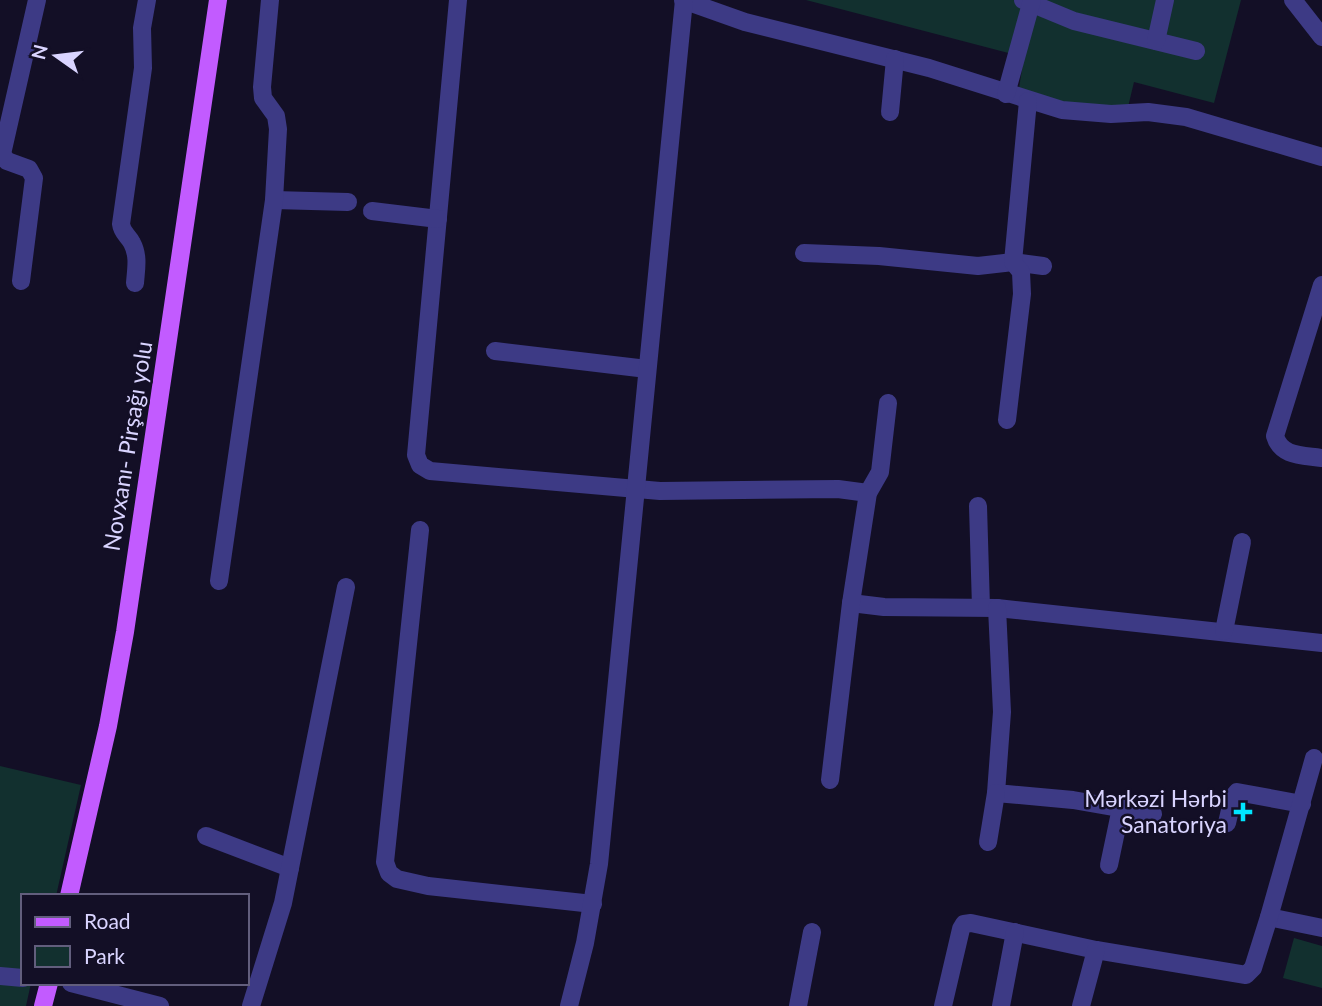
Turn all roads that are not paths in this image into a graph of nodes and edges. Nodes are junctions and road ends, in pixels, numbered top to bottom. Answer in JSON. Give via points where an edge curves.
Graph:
{"nodes":[{"id":1,"x":37,"y":0,"type":"edge"},
{"id":2,"x":147,"y":0,"type":"edge"},
{"id":3,"x":218,"y":0,"type":"edge"},
{"id":4,"x":270,"y":0,"type":"edge"},
{"id":5,"x":458,"y":0,"type":"edge"},
{"id":6,"x":683,"y":0,"type":"edge"},
{"id":7,"x":1165,"y":0,"type":"edge"},
{"id":8,"x":1293,"y":0,"type":"edge"},
{"id":9,"x":1029,"y":1,"type":"edge"},
{"id":10,"x":1321,"y":33,"type":"edge"},
{"id":11,"x":1156,"y":41,"type":"junction"},
{"id":12,"x":1196,"y":51,"type":"dead end"},
{"id":13,"x":895,"y":59,"type":"junction"},
{"id":14,"x":1006,"y":94,"type":"junction"},
{"id":15,"x":1028,"y":102,"type":"junction"},
{"id":16,"x":890,"y":112,"type":"dead end"},
{"id":17,"x":1322,"y":156,"type":"edge"},
{"id":18,"x":274,"y":200,"type":"junction"},
{"id":19,"x":348,"y":202,"type":"dead end"},
{"id":20,"x":372,"y":211,"type":"dead end"},
{"id":21,"x":438,"y":219,"type":"junction"},
{"id":22,"x":804,"y":253,"type":"dead end"},
{"id":23,"x":1013,"y":262,"type":"junction"},
{"id":24,"x":1043,"y":266,"type":"dead end"},
{"id":25,"x":22,"y":281,"type":"dead end"},
{"id":26,"x":135,"y":283,"type":"dead end"},
{"id":27,"x":1322,"y":285,"type":"edge"},
{"id":28,"x":495,"y":351,"type":"dead end"},
{"id":29,"x":647,"y":369,"type":"junction"},
{"id":30,"x":888,"y":402,"type":"dead end"},
{"id":31,"x":1007,"y":420,"type":"dead end"},
{"id":32,"x":1322,"y":457,"type":"edge"},
{"id":33,"x":636,"y":489,"type":"junction"},
{"id":34,"x":868,"y":493,"type":"junction"},
{"id":35,"x":978,"y":506,"type":"dead end"},
{"id":36,"x":420,"y":530,"type":"dead end"},
{"id":37,"x":1242,"y":542,"type":"dead end"},
{"id":38,"x":219,"y":580,"type":"dead end"},
{"id":39,"x":346,"y":587,"type":"dead end"},
{"id":40,"x":850,"y":603,"type":"junction"},
{"id":41,"x":989,"y":608,"type":"junction"},
{"id":42,"x":1224,"y":631,"type":"junction"},
{"id":43,"x":1322,"y":643,"type":"edge"},
{"id":44,"x":1314,"y":758,"type":"dead end"},
{"id":45,"x":830,"y":780,"type":"dead end"},
{"id":46,"x":996,"y":793,"type":"junction"},
{"id":47,"x":1302,"y":804,"type":"junction"},
{"id":48,"x":1121,"y":808,"type":"junction"},
{"id":49,"x":1153,"y":814,"type":"dead end"},
{"id":50,"x":1227,"y":823,"type":"dead end"},
{"id":51,"x":206,"y":836,"type":"dead end"},
{"id":52,"x":988,"y":842,"type":"dead end"},
{"id":53,"x":1109,"y":865,"type":"dead end"},
{"id":54,"x":290,"y":868,"type":"junction"},
{"id":55,"x":69,"y":894,"type":"edge"},
{"id":56,"x":593,"y":904,"type":"junction"},
{"id":57,"x":1269,"y":917,"type":"junction"},
{"id":58,"x":1322,"y":928,"type":"edge"},
{"id":59,"x":812,"y":932,"type":"dead end"},
{"id":60,"x":1015,"y":932,"type":"junction"},
{"id":61,"x":1096,"y":950,"type":"junction"},
{"id":62,"x":0,"y":976,"type":"edge"},
{"id":63,"x":21,"y":978,"type":"edge"},
{"id":64,"x":48,"y":985,"type":"edge"},
{"id":65,"x":79,"y":985,"type":"edge"},
{"id":66,"x":43,"y":1006,"type":"edge"},
{"id":67,"x":160,"y":1006,"type":"edge"},
{"id":68,"x":250,"y":1006,"type":"edge"},
{"id":69,"x":569,"y":1006,"type":"edge"},
{"id":70,"x":798,"y":1006,"type":"edge"},
{"id":71,"x":943,"y":1006,"type":"edge"},
{"id":72,"x":1001,"y":1006,"type":"edge"},
{"id":73,"x":1081,"y":1006,"type":"edge"}],
"edges":[{"from":1,"to":25,"type":"street","via":[[2,154],[7,162],[29,169],[34,178]]},
{"from":2,"to":26,"type":"street","via":[[143,68],[121,224],[137,254]]},
{"from":3,"to":55,"type":"main road","name":"Novxanı- Pirşağı yolu","via":[[125,632]]},
{"from":4,"to":18,"type":"street","via":[[262,86],[278,129]]},
{"from":5,"to":21,"type":"street"},
{"from":6,"to":13,"type":"street","via":[[746,22]]},
{"from":6,"to":29,"type":"street"},
{"from":7,"to":11,"type":"street"},
{"from":8,"to":10,"type":"street"},
{"from":9,"to":11,"type":"street","via":[[1074,21]]},
{"from":9,"to":14,"type":"street"},
{"from":11,"to":12,"type":"street"},
{"from":13,"to":14,"type":"street"},
{"from":13,"to":16,"type":"street"},
{"from":14,"to":15,"type":"street"},
{"from":15,"to":17,"type":"street","via":[[1086,113],[1186,117]]},
{"from":15,"to":23,"type":"street"},
{"from":18,"to":19,"type":"street"},
{"from":18,"to":38,"type":"street"},
{"from":20,"to":21,"type":"street"},
{"from":21,"to":33,"type":"street","via":[[416,455],[420,465],[430,471]]},
{"from":22,"to":23,"type":"street","via":[[978,266]]},
{"from":23,"to":24,"type":"street"},
{"from":23,"to":31,"type":"street","via":[[1021,272],[1023,294]]},
{"from":27,"to":32,"type":"street","via":[[1275,436],[1286,452]]},
{"from":28,"to":29,"type":"street"},
{"from":29,"to":33,"type":"street"},
{"from":30,"to":34,"type":"street","via":[[880,472]]},
{"from":33,"to":34,"type":"street"},
{"from":33,"to":56,"type":"street"},
{"from":34,"to":40,"type":"street"},
{"from":35,"to":41,"type":"street"},
{"from":36,"to":56,"type":"street","via":[[385,862],[389,873],[397,879],[453,890]]},
{"from":37,"to":42,"type":"street"},
{"from":39,"to":54,"type":"street"},
{"from":40,"to":41,"type":"street"},
{"from":40,"to":45,"type":"street"},
{"from":41,"to":42,"type":"street"},
{"from":41,"to":46,"type":"street","via":[[1002,712]]},
{"from":42,"to":43,"type":"street"},
{"from":44,"to":47,"type":"street"},
{"from":46,"to":48,"type":"street"},
{"from":46,"to":52,"type":"street"},
{"from":47,"to":50,"type":"street","via":[[1237,792]]},
{"from":47,"to":57,"type":"street"},
{"from":48,"to":49,"type":"street"},
{"from":48,"to":53,"type":"street"},
{"from":51,"to":54,"type":"street"},
{"from":54,"to":68,"type":"street","via":[[275,934]]},
{"from":56,"to":69,"type":"street"},
{"from":57,"to":58,"type":"street"},
{"from":57,"to":61,"type":"street","via":[[1253,968],[1246,975]]},
{"from":59,"to":70,"type":"street"},
{"from":60,"to":61,"type":"street"},
{"from":60,"to":71,"type":"street","via":[[964,924]]},
{"from":60,"to":72,"type":"street"},
{"from":61,"to":73,"type":"street"},
{"from":62,"to":63,"type":"street"},
{"from":64,"to":66,"type":"main road"},
{"from":65,"to":67,"type":"street"}]}
